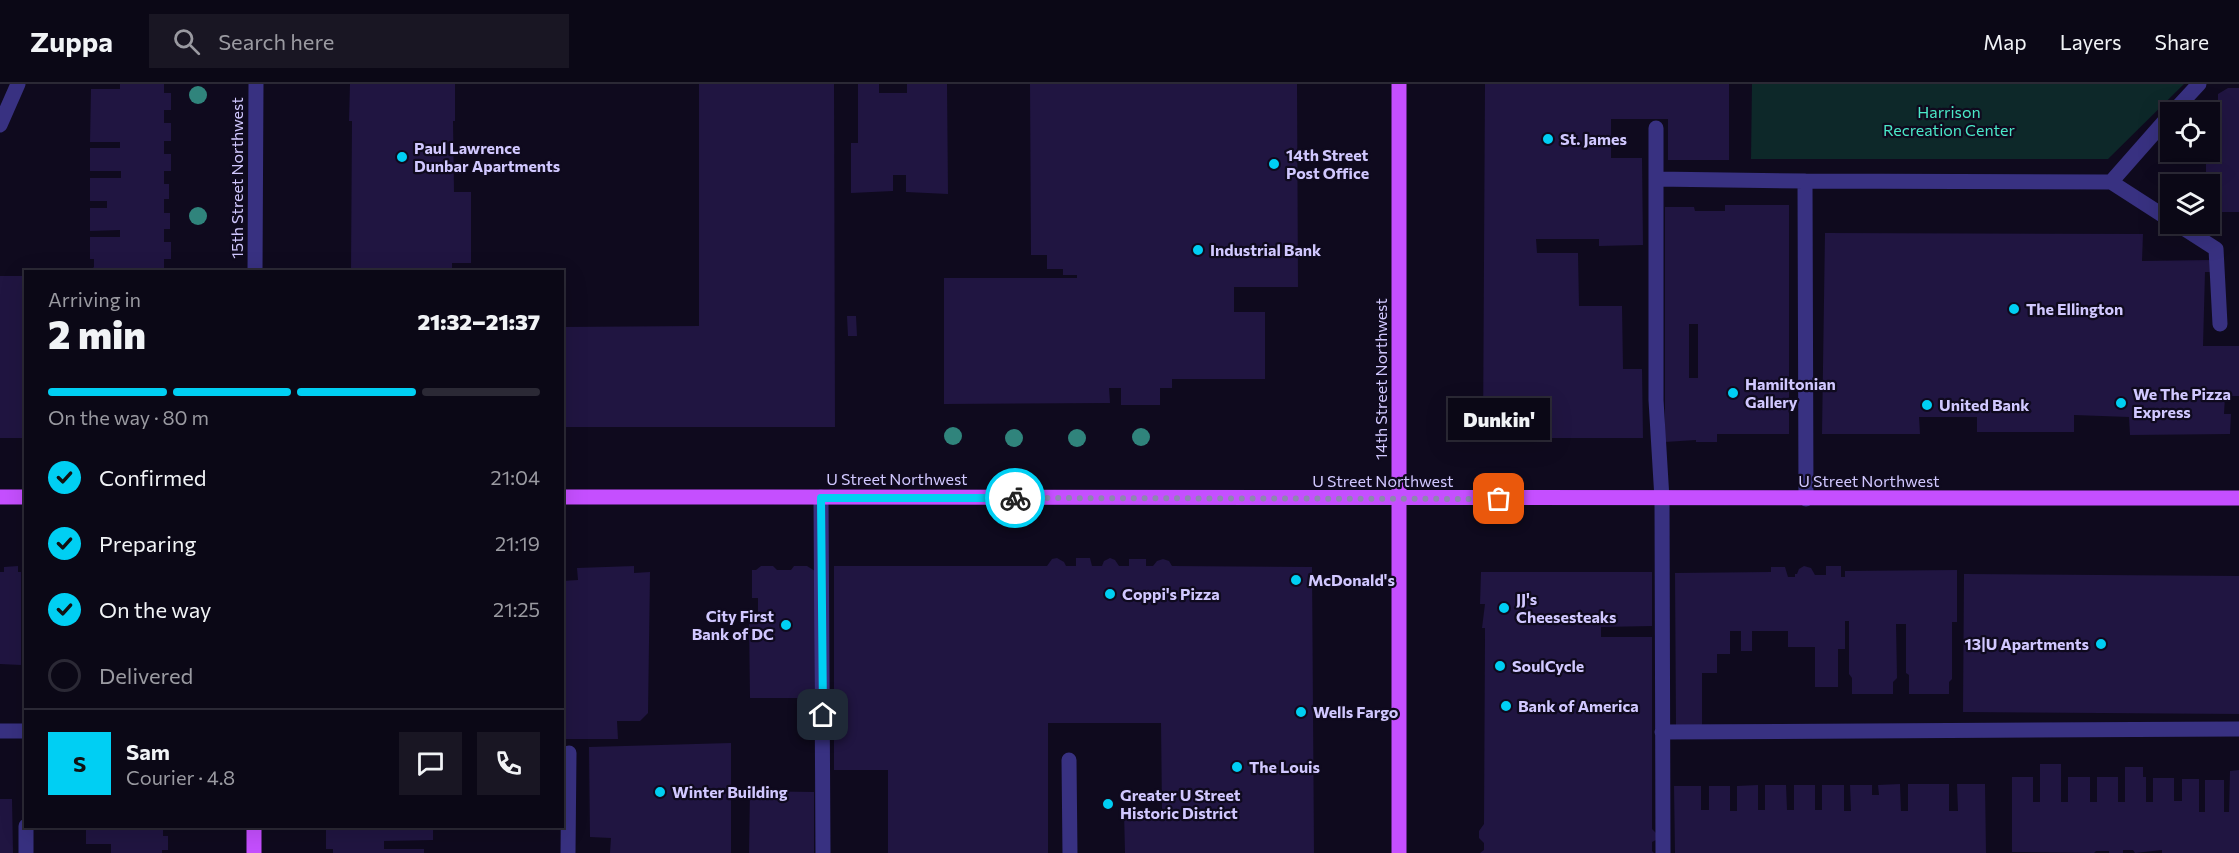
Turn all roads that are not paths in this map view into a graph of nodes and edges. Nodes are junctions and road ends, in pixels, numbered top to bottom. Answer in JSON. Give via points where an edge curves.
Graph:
{"nodes":[{"id":1,"x":18,"y":84,"type":"edge"},
{"id":2,"x":256,"y":84,"type":"edge"},
{"id":3,"x":1399,"y":84,"type":"edge"},
{"id":4,"x":2199,"y":84,"type":"edge"},
{"id":5,"x":2183,"y":102,"type":"edge"},
{"id":6,"x":0,"y":125,"type":"edge"},
{"id":7,"x":2160,"y":127,"type":"edge"},
{"id":8,"x":1656,"y":128,"type":"dead end"},
{"id":9,"x":1656,"y":179,"type":"junction"},
{"id":10,"x":1805,"y":181,"type":"junction"},
{"id":11,"x":2111,"y":182,"type":"junction"},
{"id":12,"x":2160,"y":214,"type":"edge"},
{"id":13,"x":2193,"y":234,"type":"edge"},
{"id":14,"x":255,"y":270,"type":"edge"},
{"id":15,"x":2220,"y":324,"type":"dead end"},
{"id":16,"x":0,"y":497,"type":"edge"},
{"id":17,"x":24,"y":497,"type":"edge"},
{"id":18,"x":564,"y":497,"type":"edge"},
{"id":19,"x":821,"y":498,"type":"junction"},
{"id":20,"x":2239,"y":498,"type":"edge"},
{"id":21,"x":1399,"y":499,"type":"junction"},
{"id":22,"x":1662,"y":499,"type":"junction"},
{"id":23,"x":1806,"y":499,"type":"junction"},
{"id":24,"x":2239,"y":729,"type":"edge"},
{"id":25,"x":0,"y":731,"type":"edge"},
{"id":26,"x":24,"y":731,"type":"edge"},
{"id":27,"x":1662,"y":732,"type":"junction"},
{"id":28,"x":569,"y":753,"type":"dead end"},
{"id":29,"x":1069,"y":760,"type":"dead end"},
{"id":30,"x":26,"y":828,"type":"edge"},
{"id":31,"x":254,"y":828,"type":"edge"},
{"id":32,"x":26,"y":853,"type":"edge"},
{"id":33,"x":254,"y":853,"type":"edge"},
{"id":34,"x":568,"y":853,"type":"edge"},
{"id":35,"x":823,"y":853,"type":"edge"},
{"id":36,"x":1070,"y":853,"type":"edge"},
{"id":37,"x":1399,"y":853,"type":"edge"},
{"id":38,"x":1663,"y":853,"type":"edge"}],
"edges":[{"from":1,"to":6,"type":"street"},
{"from":2,"to":14,"type":"street","name":"15th Street Northwest"},
{"from":3,"to":21,"type":"main road","name":"14th Street Northwest"},
{"from":4,"to":5,"type":"street"},
{"from":7,"to":11,"type":"street"},
{"from":8,"to":9,"type":"street"},
{"from":9,"to":10,"type":"street"},
{"from":9,"to":22,"type":"street","via":[[1656,400]]},
{"from":10,"to":11,"type":"street"},
{"from":10,"to":23,"type":"street"},
{"from":11,"to":12,"type":"street"},
{"from":13,"to":15,"type":"street","via":[[2216,249]]},
{"from":16,"to":17,"type":"main road"},
{"from":18,"to":19,"type":"main road","name":"U Street Northwest"},
{"from":19,"to":21,"type":"main road","name":"U Street Northwest"},
{"from":19,"to":35,"type":"street"},
{"from":20,"to":23,"type":"main road","name":"U Street Northwest"},
{"from":21,"to":22,"type":"main road","name":"U Street Northwest"},
{"from":21,"to":37,"type":"main road","name":"14th Street Northwest"},
{"from":22,"to":23,"type":"main road","name":"U Street Northwest"},
{"from":22,"to":27,"type":"street"},
{"from":24,"to":27,"type":"street"},
{"from":25,"to":26,"type":"street"},
{"from":27,"to":38,"type":"street"},
{"from":28,"to":34,"type":"street"},
{"from":29,"to":36,"type":"street"},
{"from":30,"to":32,"type":"street"},
{"from":31,"to":33,"type":"main road"}]}
